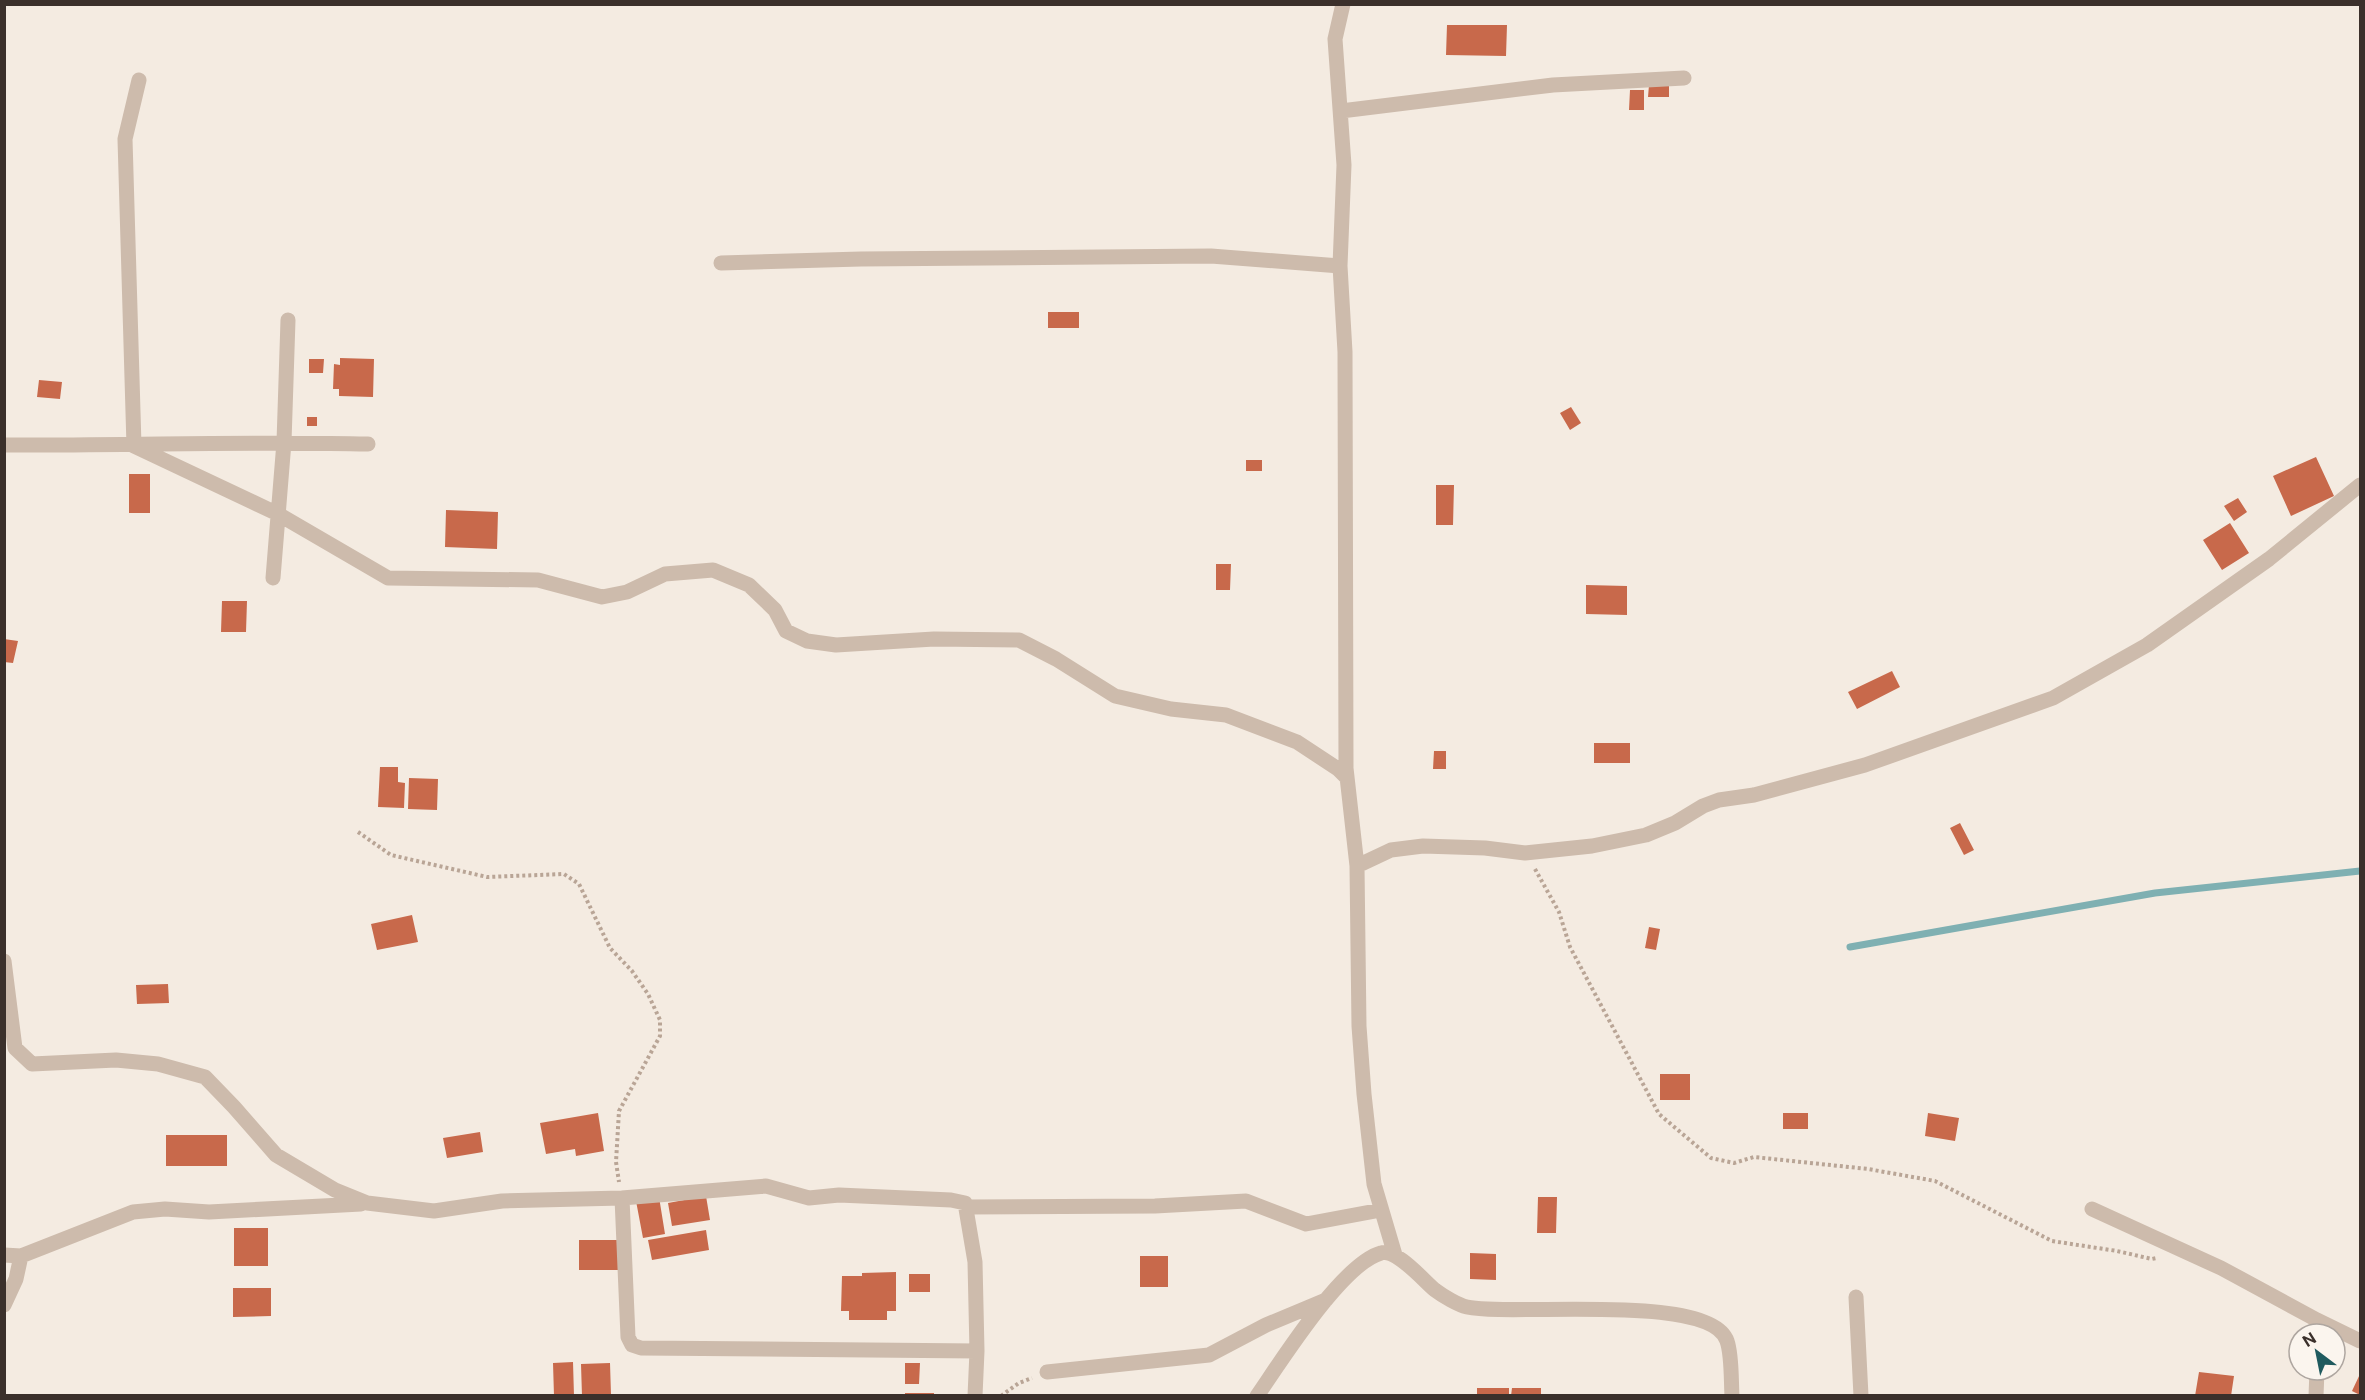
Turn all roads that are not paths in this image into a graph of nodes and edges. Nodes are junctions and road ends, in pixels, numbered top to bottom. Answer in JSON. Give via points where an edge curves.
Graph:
{"nodes":[{"id":1,"x":1343,"y":4,"type":"edge"},
{"id":2,"x":1684,"y":78,"type":"dead end"},
{"id":3,"x":139,"y":80,"type":"dead end"},
{"id":4,"x":1341,"y":111,"type":"junction"},
{"id":5,"x":721,"y":263,"type":"dead end"},
{"id":6,"x":1340,"y":266,"type":"junction"},
{"id":7,"x":288,"y":320,"type":"dead end"},
{"id":8,"x":284,"y":442,"type":"junction"},
{"id":9,"x":368,"y":444,"type":"dead end"},
{"id":10,"x":4,"y":445,"type":"edge"},
{"id":11,"x":134,"y":446,"type":"junction"},
{"id":12,"x":2361,"y":485,"type":"edge"},
{"id":13,"x":278,"y":514,"type":"junction"},
{"id":14,"x":273,"y":578,"type":"dead end"},
{"id":15,"x":1347,"y":778,"type":"junction"},
{"id":16,"x":1357,"y":866,"type":"junction"},
{"id":17,"x":4,"y":961,"type":"edge"},
{"id":18,"x":622,"y":1197,"type":"junction"},
{"id":19,"x":367,"y":1203,"type":"junction"},
{"id":20,"x":967,"y":1207,"type":"junction"},
{"id":21,"x":2092,"y":1209,"type":"dead end"},
{"id":22,"x":1381,"y":1210,"type":"junction"},
{"id":23,"x":4,"y":1255,"type":"edge"},
{"id":24,"x":1395,"y":1255,"type":"junction"},
{"id":25,"x":21,"y":1256,"type":"junction"},
{"id":26,"x":1856,"y":1297,"type":"dead end"},
{"id":27,"x":1326,"y":1300,"type":"junction"},
{"id":28,"x":4,"y":1305,"type":"edge"},
{"id":29,"x":2309,"y":1322,"type":"edge"},
{"id":30,"x":977,"y":1351,"type":"junction"},
{"id":31,"x":1047,"y":1372,"type":"road end"},
{"id":32,"x":975,"y":1395,"type":"edge"},
{"id":33,"x":1257,"y":1395,"type":"edge"},
{"id":34,"x":1732,"y":1395,"type":"edge"},
{"id":35,"x":1861,"y":1395,"type":"edge"}],
"edges":[{"from":1,"to":4,"type":"street","via":[[1335,39]]},
{"from":2,"to":4,"type":"street","via":[[1553,85]]},
{"from":3,"to":11,"type":"street","via":[[125,139]]},
{"from":4,"to":6,"type":"street","via":[[1344,165]]},
{"from":5,"to":6,"type":"street","via":[[1211,256]]},
{"from":6,"to":15,"type":"street","via":[[1345,352]]},
{"from":7,"to":8,"type":"street"},
{"from":8,"to":9,"type":"street"},
{"from":8,"to":11,"type":"street"},
{"from":8,"to":13,"type":"street"},
{"from":10,"to":11,"type":"street"},
{"from":11,"to":13,"type":"street"},
{"from":12,"to":16,"type":"street","via":[[2269,559],[2147,645],[2054,698],[1865,765],[1754,795],[1719,800],[1646,835],[1525,853],[1423,846],[1391,850]]},
{"from":13,"to":14,"type":"street"},
{"from":13,"to":15,"type":"street","via":[[388,578],[538,580],[602,597],[627,592],[665,574],[713,570],[749,585],[775,610],[786,631],[807,641],[836,645],[934,639],[1019,640],[1115,696],[1171,709],[1226,715],[1297,742]]},
{"from":15,"to":16,"type":"street"},
{"from":16,"to":22,"type":"street","via":[[1360,1037],[1374,1184]]},
{"from":17,"to":19,"type":"street","via":[[15,1048],[32,1064],[116,1060],[158,1064],[204,1077],[276,1155],[335,1190]]},
{"from":18,"to":19,"type":"street","via":[[502,1201],[434,1211]]},
{"from":18,"to":20,"type":"street","via":[[766,1186],[809,1198],[951,1200]]},
{"from":18,"to":30,"type":"street","via":[[628,1337],[632,1345]]},
{"from":19,"to":25,"type":"street","via":[[133,1212]]},
{"from":20,"to":22,"type":"street","via":[[1155,1206],[1246,1201],[1306,1224]]},
{"from":20,"to":30,"type":"street","via":[[975,1262]]},
{"from":21,"to":29,"type":"street","via":[[2221,1268]]},
{"from":22,"to":24,"type":"street"},
{"from":23,"to":25,"type":"street"},
{"from":24,"to":27,"type":"street","via":[[1384,1251],[1368,1257]]},
{"from":24,"to":34,"type":"street","via":[[1437,1291],[1466,1307],[1658,1310],[1706,1322],[1727,1340]]},
{"from":25,"to":28,"type":"street"},
{"from":26,"to":35,"type":"street"},
{"from":27,"to":31,"type":"street","via":[[1209,1355]]},
{"from":27,"to":33,"type":"street"},
{"from":30,"to":32,"type":"street"}]}
